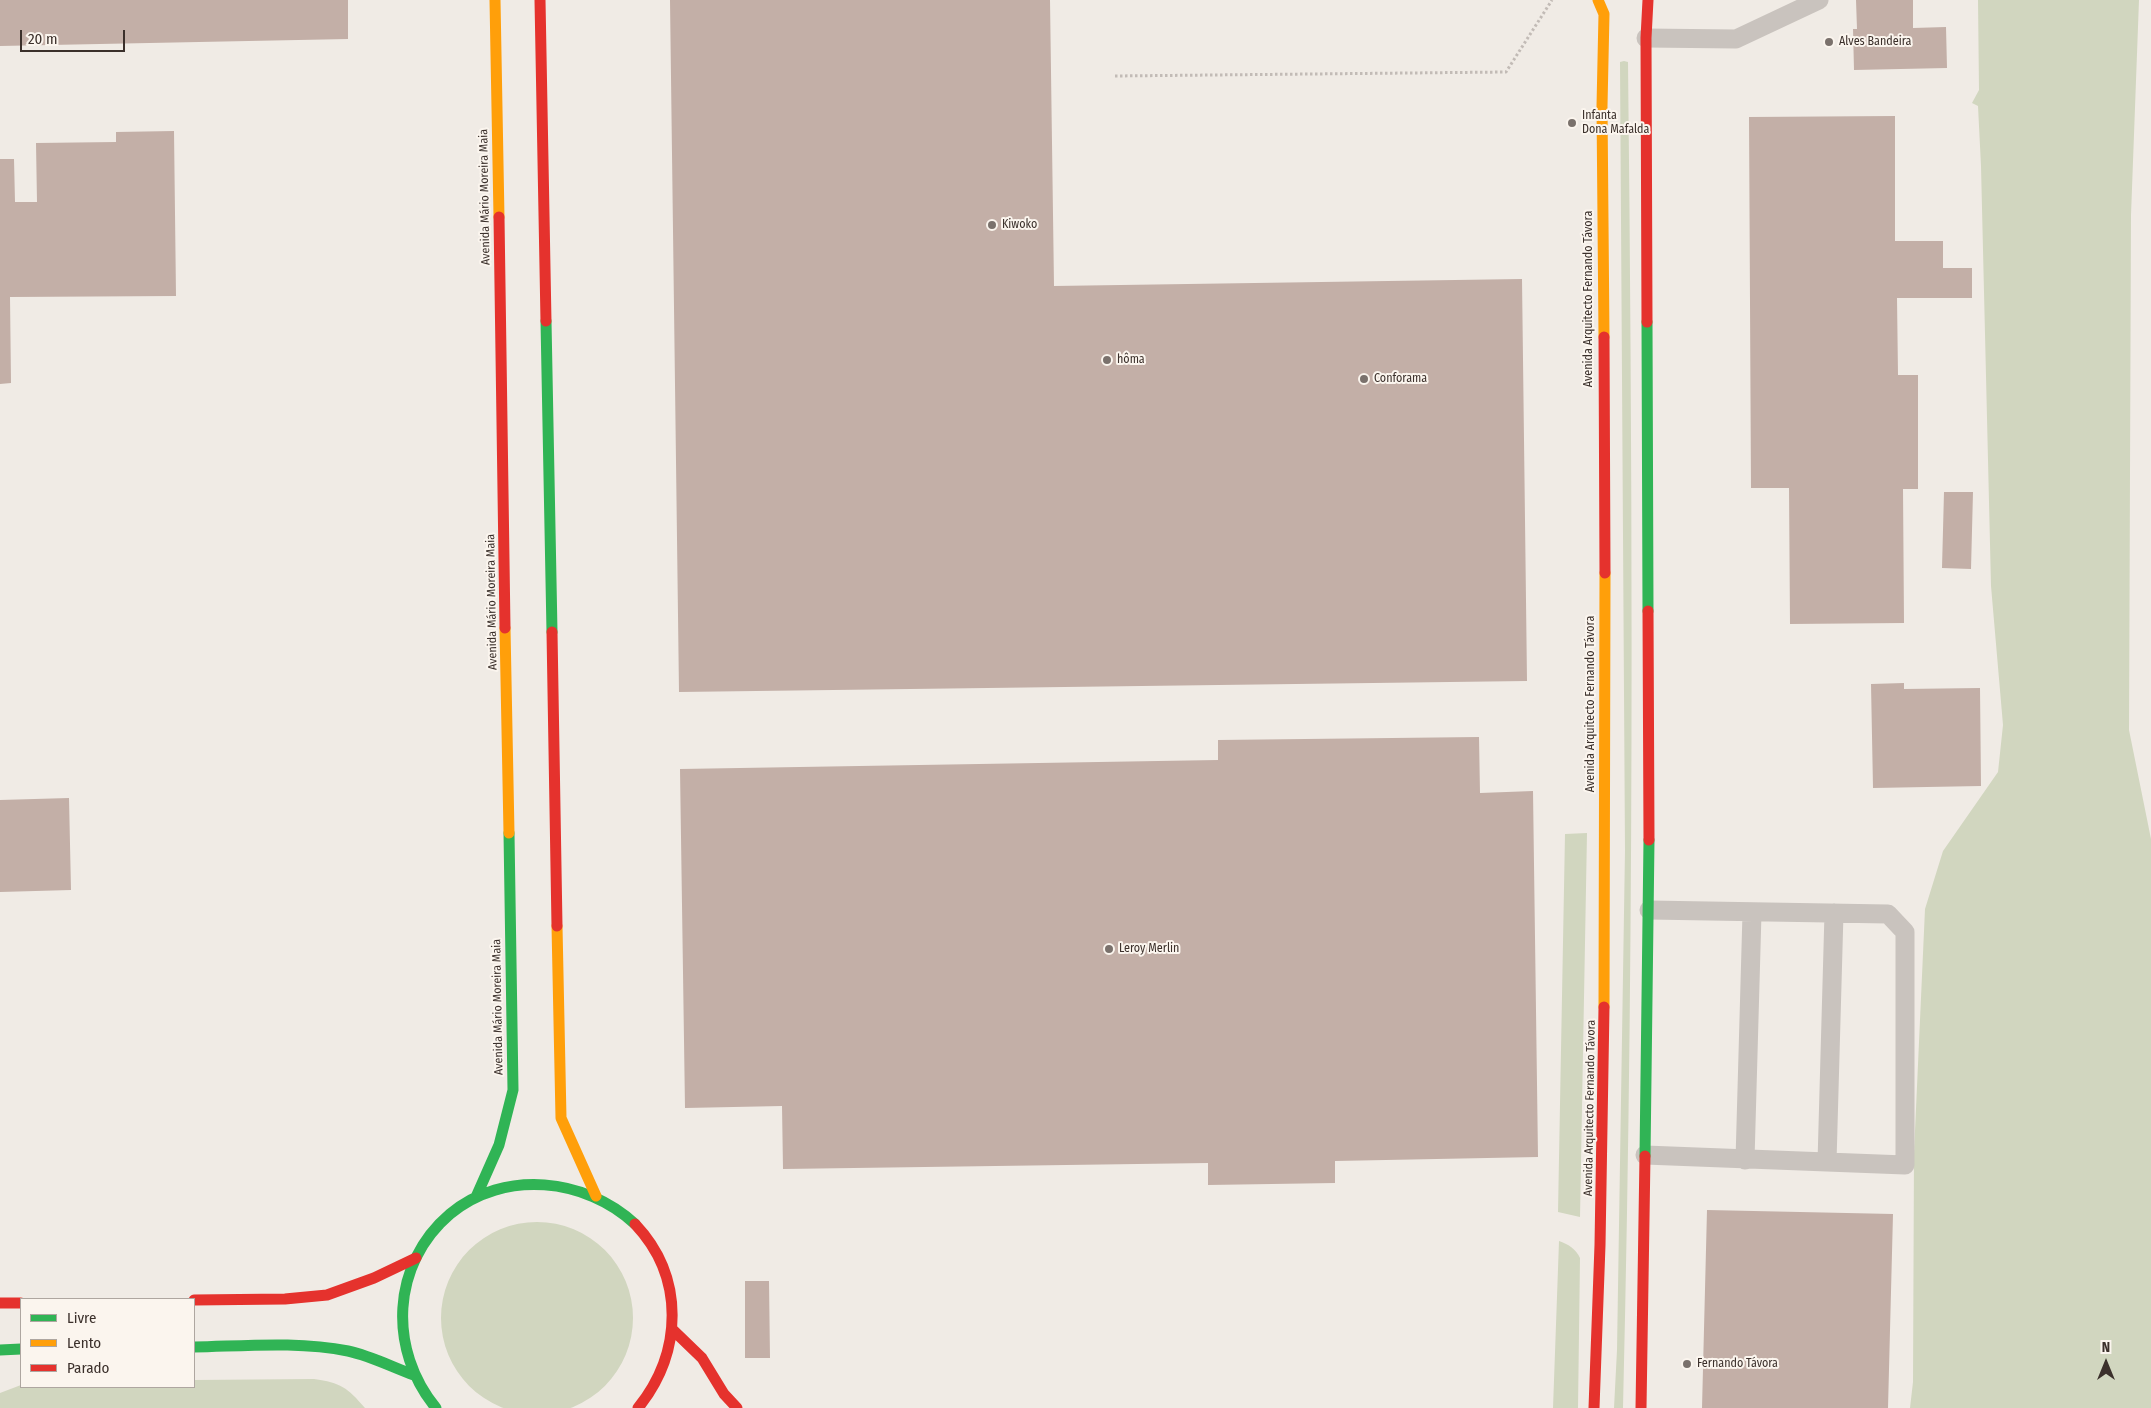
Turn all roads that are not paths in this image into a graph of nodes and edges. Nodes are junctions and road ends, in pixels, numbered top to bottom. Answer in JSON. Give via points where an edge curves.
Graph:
{"nodes":[{"id":1,"x":496,"y":0,"type":"edge"},
{"id":2,"x":540,"y":0,"type":"edge"},
{"id":3,"x":1598,"y":0,"type":"edge"},
{"id":4,"x":1648,"y":0,"type":"edge"},
{"id":5,"x":1819,"y":0,"type":"edge"},
{"id":6,"x":1646,"y":38,"type":"junction"},
{"id":7,"x":1649,"y":910,"type":"junction"},
{"id":8,"x":1752,"y":912,"type":"junction"},
{"id":9,"x":1834,"y":913,"type":"junction"},
{"id":10,"x":1645,"y":1155,"type":"junction"},
{"id":11,"x":1745,"y":1160,"type":"junction"},
{"id":12,"x":1827,"y":1162,"type":"junction"},
{"id":13,"x":596,"y":1196,"type":"junction"},
{"id":14,"x":476,"y":1197,"type":"junction"},
{"id":15,"x":416,"y":1258,"type":"junction"},
{"id":16,"x":195,"y":1300,"type":"edge"},
{"id":17,"x":20,"y":1303,"type":"edge"},
{"id":18,"x":0,"y":1304,"type":"edge"},
{"id":19,"x":673,"y":1330,"type":"junction"},
{"id":20,"x":195,"y":1347,"type":"edge"},
{"id":21,"x":414,"y":1375,"type":"junction"},
{"id":22,"x":436,"y":1408,"type":"edge"},
{"id":23,"x":638,"y":1408,"type":"edge"},
{"id":24,"x":736,"y":1408,"type":"edge"},
{"id":25,"x":1594,"y":1408,"type":"edge"},
{"id":26,"x":1641,"y":1408,"type":"edge"}],
"edges":[{"from":1,"to":14,"type":"main road","name":"Avenida Mário Moreira Maia","via":[[513,1090],[507,1123],[496,1155]]},
{"from":2,"to":13,"type":"main road","via":[[561,1118]]},
{"from":3,"to":25,"type":"main road","name":"Avenida Arquitecto Fernando Távora","via":[[1604,14],[1606,918],[1601,1245]]},
{"from":4,"to":6,"type":"main road"},
{"from":5,"to":6,"type":"lane","via":[[1736,38]]},
{"from":6,"to":7,"type":"main road"},
{"from":7,"to":8,"type":"lane"},
{"from":7,"to":10,"type":"main road"},
{"from":8,"to":9,"type":"lane"},
{"from":8,"to":11,"type":"lane"},
{"from":9,"to":12,"type":"lane"},
{"from":9,"to":12,"type":"lane","via":[[1888,914],[1905,932],[1905,1165]]},
{"from":10,"to":11,"type":"lane"},
{"from":10,"to":26,"type":"main road"},
{"from":11,"to":12,"type":"lane"},
{"from":13,"to":14,"type":"main road","via":[[567,1186],[536,1182],[505,1186]]},
{"from":13,"to":19,"type":"main road","via":[[630,1218],[655,1249],[670,1286]]},
{"from":14,"to":15,"type":"main road","via":[[452,1213],[432,1233]]},
{"from":15,"to":16,"type":"main road","via":[[327,1295]]},
{"from":15,"to":21,"type":"main road","via":[[403,1296],[402,1336]]},
{"from":17,"to":18,"type":"main road"},
{"from":19,"to":23,"type":"main road","via":[[666,1364],[650,1395]]},
{"from":19,"to":24,"type":"main road","via":[[702,1358]]},
{"from":20,"to":21,"type":"main road","via":[[283,1346],[341,1350]]},
{"from":21,"to":22,"type":"main road"}]}
